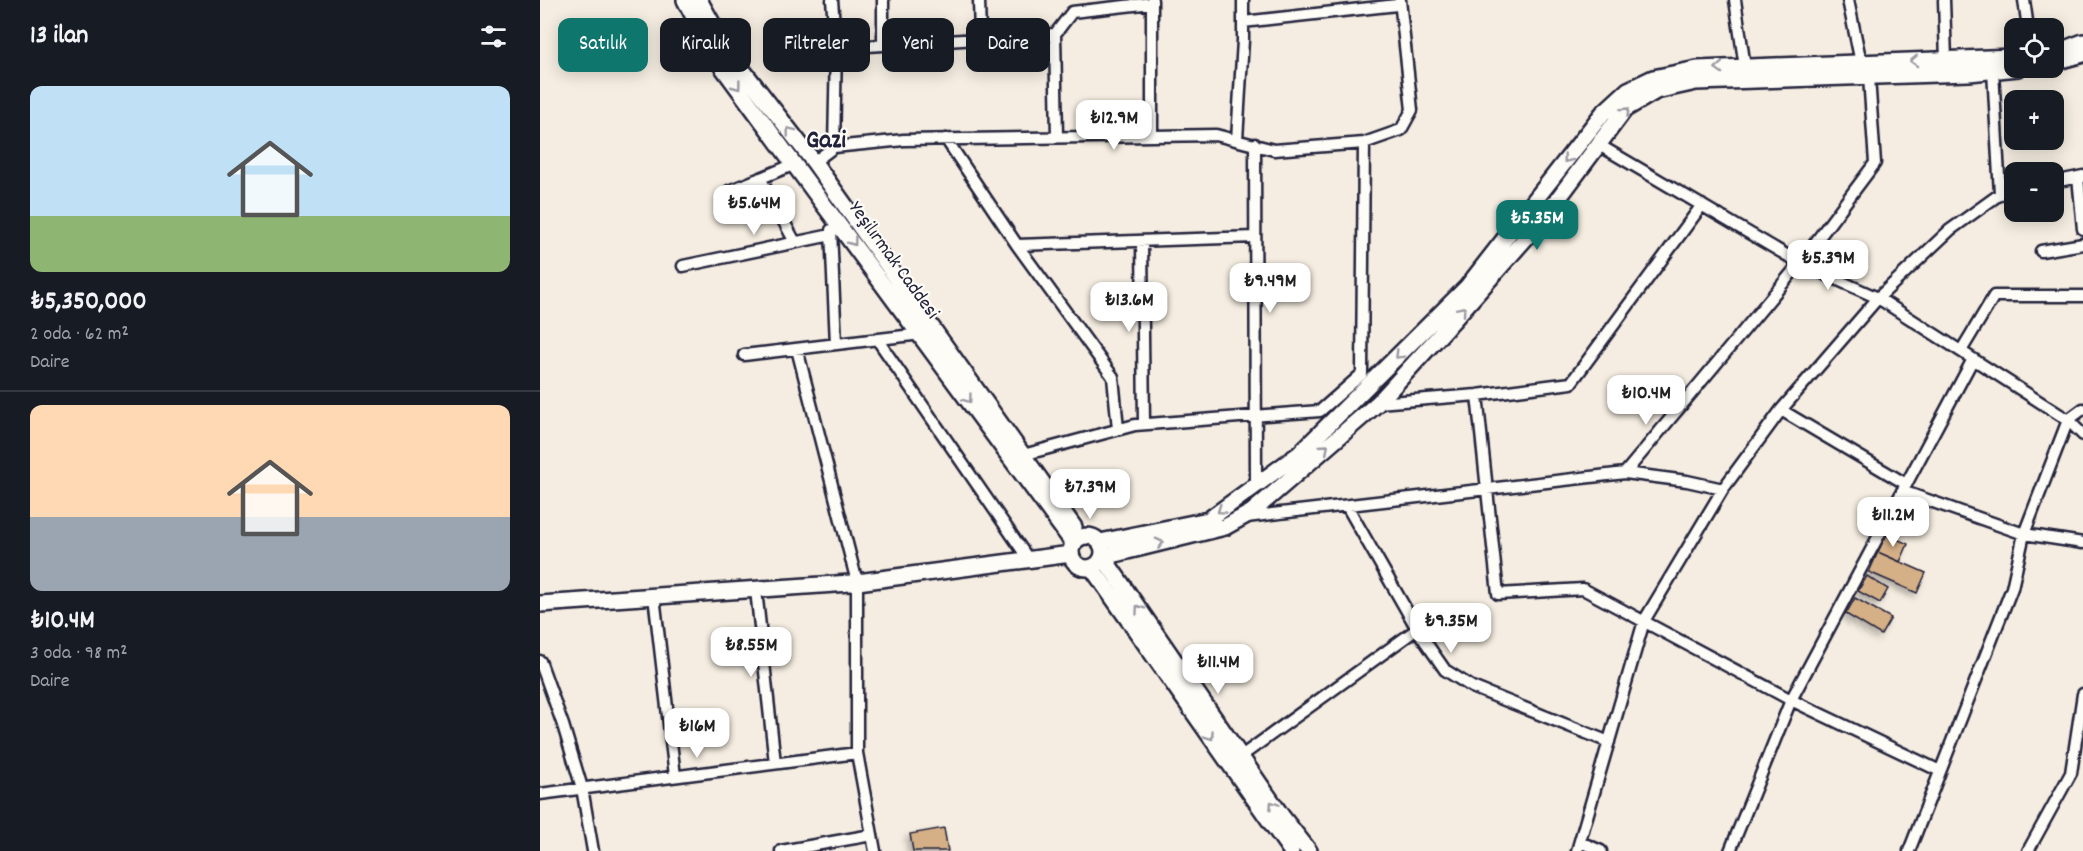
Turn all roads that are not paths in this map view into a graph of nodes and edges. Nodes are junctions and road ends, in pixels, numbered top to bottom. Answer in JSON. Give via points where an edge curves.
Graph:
{"nodes":[{"id":1,"x":685,"y":0,"type":"edge"},
{"id":2,"x":699,"y":0,"type":"edge"},
{"id":3,"x":832,"y":0,"type":"edge"},
{"id":4,"x":883,"y":0,"type":"edge"},
{"id":5,"x":979,"y":0,"type":"edge"},
{"id":6,"x":1243,"y":0,"type":"edge"},
{"id":7,"x":1735,"y":0,"type":"edge"},
{"id":8,"x":1848,"y":0,"type":"edge"},
{"id":9,"x":1944,"y":0,"type":"edge"},
{"id":10,"x":1152,"y":2,"type":"edge"},
{"id":11,"x":2028,"y":2,"type":"edge"},
{"id":12,"x":1398,"y":3,"type":"edge"},
{"id":13,"x":834,"y":18,"type":"edge"},
{"id":14,"x":883,"y":18,"type":"edge"},
{"id":15,"x":979,"y":18,"type":"edge"},
{"id":16,"x":2028,"y":18,"type":"edge"},
{"id":17,"x":1243,"y":22,"type":"junction"},
{"id":18,"x":1050,"y":34,"type":"edge"},
{"id":19,"x":1055,"y":34,"type":"junction"},
{"id":20,"x":2083,"y":42,"type":"edge"},
{"id":21,"x":2064,"y":49,"type":"edge"},
{"id":22,"x":2083,"y":54,"type":"edge"},
{"id":23,"x":2004,"y":57,"type":"edge"},
{"id":24,"x":2064,"y":59,"type":"edge"},
{"id":25,"x":1946,"y":60,"type":"junction"},
{"id":26,"x":1861,"y":63,"type":"junction"},
{"id":27,"x":1745,"y":67,"type":"junction"},
{"id":28,"x":2004,"y":70,"type":"edge"},
{"id":29,"x":1993,"y":71,"type":"junction"},
{"id":30,"x":836,"y":72,"type":"edge"},
{"id":31,"x":1869,"y":77,"type":"junction"},
{"id":32,"x":1152,"y":136,"type":"junction"},
{"id":33,"x":1057,"y":137,"type":"junction"},
{"id":34,"x":946,"y":139,"type":"junction"},
{"id":35,"x":1237,"y":140,"type":"junction"},
{"id":36,"x":1364,"y":142,"type":"junction"},
{"id":37,"x":1255,"y":144,"type":"junction"},
{"id":38,"x":1599,"y":144,"type":"junction"},
{"id":39,"x":834,"y":147,"type":"junction"},
{"id":40,"x":814,"y":162,"type":"junction"},
{"id":41,"x":795,"y":164,"type":"junction"},
{"id":42,"x":2080,"y":176,"type":"edge"},
{"id":43,"x":760,"y":178,"type":"junction"},
{"id":44,"x":2064,"y":180,"type":"edge"},
{"id":45,"x":729,"y":191,"type":"dead end"},
{"id":46,"x":2004,"y":193,"type":"edge"},
{"id":47,"x":2000,"y":194,"type":"junction"},
{"id":48,"x":1702,"y":205,"type":"junction"},
{"id":49,"x":830,"y":212,"type":"junction"},
{"id":50,"x":2083,"y":229,"type":"edge"},
{"id":51,"x":831,"y":235,"type":"junction"},
{"id":52,"x":1255,"y":237,"type":"junction"},
{"id":53,"x":1142,"y":241,"type":"junction"},
{"id":54,"x":795,"y":242,"type":"junction"},
{"id":55,"x":2083,"y":244,"type":"edge"},
{"id":56,"x":1017,"y":245,"type":"junction"},
{"id":57,"x":2041,"y":251,"type":"dead end"},
{"id":58,"x":1800,"y":263,"type":"junction"},
{"id":59,"x":683,"y":266,"type":"dead end"},
{"id":60,"x":2083,"y":296,"type":"edge"},
{"id":61,"x":1878,"y":298,"type":"junction"},
{"id":62,"x":921,"y":334,"type":"junction"},
{"id":63,"x":877,"y":339,"type":"junction"},
{"id":64,"x":836,"y":344,"type":"junction"},
{"id":65,"x":797,"y":349,"type":"junction"},
{"id":66,"x":1961,"y":351,"type":"junction"},
{"id":67,"x":744,"y":355,"type":"dead end"},
{"id":68,"x":1973,"y":359,"type":"junction"},
{"id":69,"x":1477,"y":394,"type":"junction"},
{"id":70,"x":1378,"y":403,"type":"junction"},
{"id":71,"x":2083,"y":409,"type":"edge"},
{"id":72,"x":1780,"y":410,"type":"junction"},
{"id":73,"x":1256,"y":416,"type":"junction"},
{"id":74,"x":2068,"y":420,"type":"junction"},
{"id":75,"x":1144,"y":424,"type":"junction"},
{"id":76,"x":1118,"y":429,"type":"junction"},
{"id":77,"x":2083,"y":435,"type":"edge"},
{"id":78,"x":1023,"y":455,"type":"junction"},
{"id":79,"x":1625,"y":473,"type":"junction"},
{"id":80,"x":1256,"y":485,"type":"junction"},
{"id":81,"x":1904,"y":488,"type":"junction"},
{"id":82,"x":1487,"y":489,"type":"junction"},
{"id":83,"x":1723,"y":489,"type":"junction"},
{"id":84,"x":1347,"y":506,"type":"junction"},
{"id":85,"x":1242,"y":518,"type":"junction"},
{"id":86,"x":2024,"y":534,"type":"junction"},
{"id":87,"x":2083,"y":543,"type":"edge"},
{"id":88,"x":1075,"y":545,"type":"junction"},
{"id":89,"x":1098,"y":556,"type":"junction"},
{"id":90,"x":1029,"y":560,"type":"junction"},
{"id":91,"x":857,"y":582,"type":"junction"},
{"id":92,"x":756,"y":590,"type":"junction"},
{"id":93,"x":654,"y":596,"type":"junction"},
{"id":94,"x":540,"y":604,"type":"edge"},
{"id":95,"x":1644,"y":621,"type":"junction"},
{"id":96,"x":1418,"y":629,"type":"junction"},
{"id":97,"x":540,"y":661,"type":"edge"},
{"id":98,"x":2083,"y":694,"type":"edge"},
{"id":99,"x":1791,"y":700,"type":"junction"},
{"id":100,"x":1609,"y":742,"type":"junction"},
{"id":101,"x":857,"y":753,"type":"junction"},
{"id":102,"x":1240,"y":757,"type":"junction"},
{"id":103,"x":775,"y":763,"type":"junction"},
{"id":104,"x":1940,"y":771,"type":"junction"},
{"id":105,"x":675,"y":776,"type":"junction"},
{"id":106,"x":582,"y":788,"type":"junction"},
{"id":107,"x":540,"y":794,"type":"edge"},
{"id":108,"x":872,"y":835,"type":"junction"},
{"id":109,"x":1579,"y":847,"type":"edge"},
{"id":110,"x":593,"y":851,"type":"edge"},
{"id":111,"x":781,"y":851,"type":"edge"},
{"id":112,"x":875,"y":851,"type":"edge"},
{"id":113,"x":1291,"y":851,"type":"edge"},
{"id":114,"x":1309,"y":851,"type":"edge"},
{"id":115,"x":1601,"y":851,"type":"edge"},
{"id":116,"x":1730,"y":851,"type":"edge"},
{"id":117,"x":1909,"y":851,"type":"edge"},
{"id":118,"x":2028,"y":851,"type":"edge"}],
"edges":[{"from":1,"to":41,"type":"main road","name":"Yeşilırmak Caddesi","one_way":true,"via":[[716,57]]},
{"from":40,"to":2,"type":"main road","name":"Yeşilırmak Caddesi","one_way":true,"via":[[727,50]]},
{"from":3,"to":13,"type":"street"},
{"from":4,"to":14,"type":"street"},
{"from":5,"to":15,"type":"street"},
{"from":6,"to":17,"type":"street"},
{"from":7,"to":27,"type":"street"},
{"from":8,"to":26,"type":"street"},
{"from":9,"to":25,"type":"street"},
{"from":10,"to":19,"type":"street","via":[[1072,12]]},
{"from":10,"to":32,"type":"street"},
{"from":11,"to":16,"type":"street"},
{"from":12,"to":17,"type":"street"},
{"from":12,"to":36,"type":"street","via":[[1412,110],[1401,130]]},
{"from":17,"to":35,"type":"street"},
{"from":18,"to":19,"type":"street"},
{"from":19,"to":33,"type":"street"},
{"from":20,"to":21,"type":"main road"},
{"from":22,"to":24,"type":"main road"},
{"from":23,"to":25,"type":"main road"},
{"from":25,"to":26,"type":"main road","one_way":true},
{"from":26,"to":27,"type":"main road"},
{"from":27,"to":80,"type":"main road","one_way":true,"via":[[1697,69],[1653,78],[1628,90],[1603,113],[1467,288],[1299,454]]},
{"from":28,"to":29,"type":"main road"},
{"from":29,"to":31,"type":"main road"},
{"from":29,"to":47,"type":"street"},
{"from":30,"to":39,"type":"street"},
{"from":38,"to":31,"type":"main road","one_way":true,"via":[[1625,109],[1656,91],[1696,82]]},
{"from":31,"to":58,"type":"street","via":[[1875,163]]},
{"from":32,"to":33,"type":"street"},
{"from":32,"to":35,"type":"street","via":[[1216,135]]},
{"from":33,"to":34,"type":"street"},
{"from":34,"to":39,"type":"street"},
{"from":34,"to":56,"type":"street"},
{"from":35,"to":37,"type":"street"},
{"from":36,"to":37,"type":"street","via":[[1274,150]]},
{"from":36,"to":73,"type":"street","via":[[1362,374],[1320,411]]},
{"from":37,"to":52,"type":"street"},
{"from":38,"to":48,"type":"street"},
{"from":70,"to":38,"type":"main road","one_way":true,"via":[[1546,215]]},
{"from":39,"to":40,"type":"street"},
{"from":40,"to":78,"type":"main road","name":"Yeşilırmak Caddesi"},
{"from":41,"to":43,"type":"street"},
{"from":41,"to":49,"type":"main road","name":"Yeşilırmak Caddesi"},
{"from":42,"to":44,"type":"street"},
{"from":42,"to":50,"type":"street"},
{"from":43,"to":45,"type":"street"},
{"from":43,"to":54,"type":"street"},
{"from":46,"to":47,"type":"street"},
{"from":47,"to":61,"type":"street","via":[[1950,230]]},
{"from":48,"to":58,"type":"street"},
{"from":48,"to":69,"type":"street","via":[[1571,383]]},
{"from":49,"to":51,"type":"street"},
{"from":49,"to":62,"type":"main road","name":"Yeşilırmak Caddesi","one_way":true},
{"from":51,"to":54,"type":"street"},
{"from":51,"to":64,"type":"street"},
{"from":52,"to":53,"type":"street"},
{"from":52,"to":73,"type":"street"},
{"from":53,"to":56,"type":"street"},
{"from":53,"to":75,"type":"street"},
{"from":54,"to":59,"type":"street"},
{"from":55,"to":57,"type":"street"},
{"from":56,"to":76,"type":"street","via":[[1113,377]]},
{"from":58,"to":61,"type":"street"},
{"from":58,"to":79,"type":"street"},
{"from":60,"to":66,"type":"street","via":[[1994,296]]},
{"from":61,"to":66,"type":"street"},
{"from":61,"to":72,"type":"street"},
{"from":62,"to":63,"type":"street"},
{"from":62,"to":88,"type":"main road","name":"Yeşilırmak Caddesi","one_way":true},
{"from":63,"to":64,"type":"street"},
{"from":63,"to":90,"type":"street"},
{"from":64,"to":65,"type":"street"},
{"from":65,"to":67,"type":"street"},
{"from":65,"to":91,"type":"street"},
{"from":66,"to":68,"type":"street"},
{"from":68,"to":74,"type":"street"},
{"from":68,"to":81,"type":"street"},
{"from":69,"to":70,"type":"street"},
{"from":69,"to":82,"type":"street"},
{"from":85,"to":70,"type":"main road","one_way":true},
{"from":71,"to":74,"type":"street"},
{"from":72,"to":81,"type":"street"},
{"from":72,"to":83,"type":"street"},
{"from":73,"to":75,"type":"street"},
{"from":73,"to":80,"type":"street"},
{"from":74,"to":77,"type":"street"},
{"from":74,"to":86,"type":"street"},
{"from":75,"to":76,"type":"street"},
{"from":76,"to":78,"type":"street"},
{"from":78,"to":88,"type":"main road","name":"Yeşilırmak Caddesi"},
{"from":79,"to":82,"type":"street"},
{"from":79,"to":83,"type":"street"},
{"from":80,"to":89,"type":"main road","one_way":true,"via":[[1208,520]]},
{"from":81,"to":86,"type":"street"},
{"from":81,"to":99,"type":"street"},
{"from":82,"to":84,"type":"street"},
{"from":82,"to":95,"type":"street","via":[[1498,594],[1583,589]]},
{"from":83,"to":95,"type":"street"},
{"from":84,"to":85,"type":"street"},
{"from":84,"to":96,"type":"street"},
{"from":89,"to":85,"type":"main road","one_way":true,"via":[[1225,527]]},
{"from":86,"to":87,"type":"street"},
{"from":86,"to":104,"type":"street","via":[[2012,588]]},
{"from":88,"to":89,"type":"main road","via":[[1092,537]]},
{"from":88,"to":89,"type":"main road","via":[[1076,564],[1086,568]]},
{"from":88,"to":90,"type":"main road"},
{"from":102,"to":89,"type":"main road","one_way":true},
{"from":89,"to":113,"type":"main road","one_way":true},
{"from":90,"to":91,"type":"main road"},
{"from":91,"to":92,"type":"main road"},
{"from":91,"to":101,"type":"street"},
{"from":92,"to":93,"type":"main road"},
{"from":92,"to":103,"type":"street"},
{"from":93,"to":94,"type":"main road"},
{"from":93,"to":105,"type":"street"},
{"from":95,"to":99,"type":"street"},
{"from":95,"to":100,"type":"street"},
{"from":96,"to":100,"type":"street","via":[[1445,669],[1472,687]]},
{"from":96,"to":102,"type":"street"},
{"from":97,"to":106,"type":"street"},
{"from":98,"to":118,"type":"street","via":[[2071,773]]},
{"from":99,"to":104,"type":"street"},
{"from":99,"to":116,"type":"street"},
{"from":100,"to":109,"type":"street"},
{"from":101,"to":103,"type":"street"},
{"from":101,"to":108,"type":"street"},
{"from":114,"to":102,"type":"main road","one_way":true},
{"from":103,"to":105,"type":"street"},
{"from":104,"to":117,"type":"street"},
{"from":105,"to":106,"type":"street"},
{"from":106,"to":107,"type":"street"},
{"from":106,"to":110,"type":"street"},
{"from":108,"to":111,"type":"street"},
{"from":108,"to":112,"type":"street"},
{"from":109,"to":115,"type":"street"}]}
